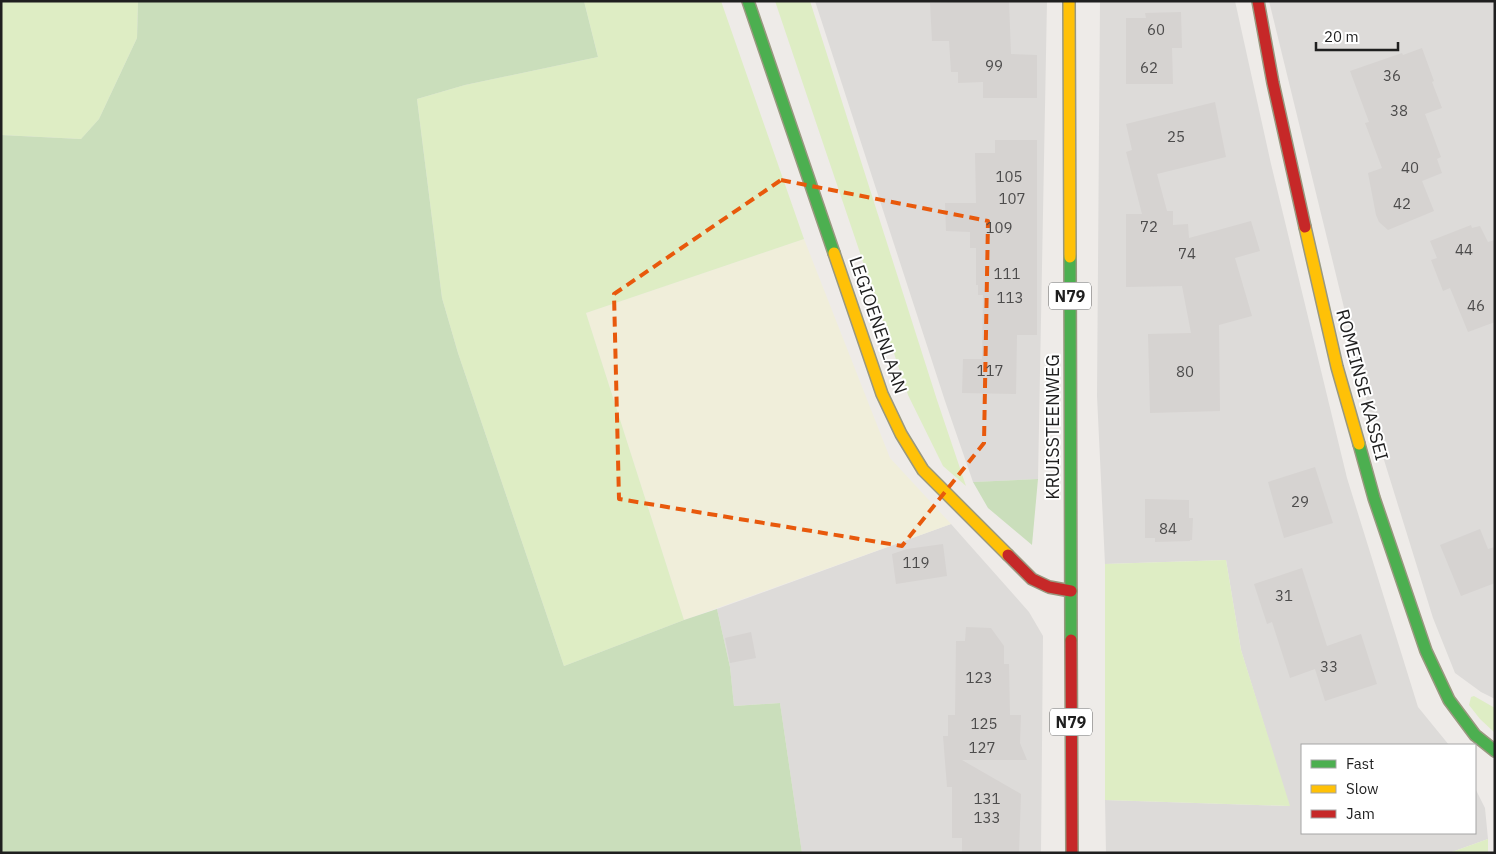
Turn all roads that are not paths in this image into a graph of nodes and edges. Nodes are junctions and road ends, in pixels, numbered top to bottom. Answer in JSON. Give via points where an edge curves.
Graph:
{"nodes":[{"id":1,"x":748,"y":1,"type":"edge"},
{"id":2,"x":1069,"y":1,"type":"edge"},
{"id":3,"x":1258,"y":1,"type":"edge"},
{"id":4,"x":1071,"y":591,"type":"junction"},
{"id":5,"x":1495,"y":751,"type":"edge"},
{"id":6,"x":1072,"y":853,"type":"edge"}],
"edges":[{"from":1,"to":4,"type":"street","name":"LEGIOENENLAAN","via":[[882,394],[901,434],[923,470],[1032,578],[1049,587]]},
{"from":2,"to":4,"type":"street","name":"KRUISSTEENWEG","number":"N79"},
{"from":3,"to":5,"type":"street","name":"ROMEINSE KASSEI","via":[[1273,83],[1337,367],[1374,498],[1426,651],[1449,700],[1475,735]]},
{"from":4,"to":6,"type":"street","name":"KRUISSTEENWEG","number":"N79"}]}
